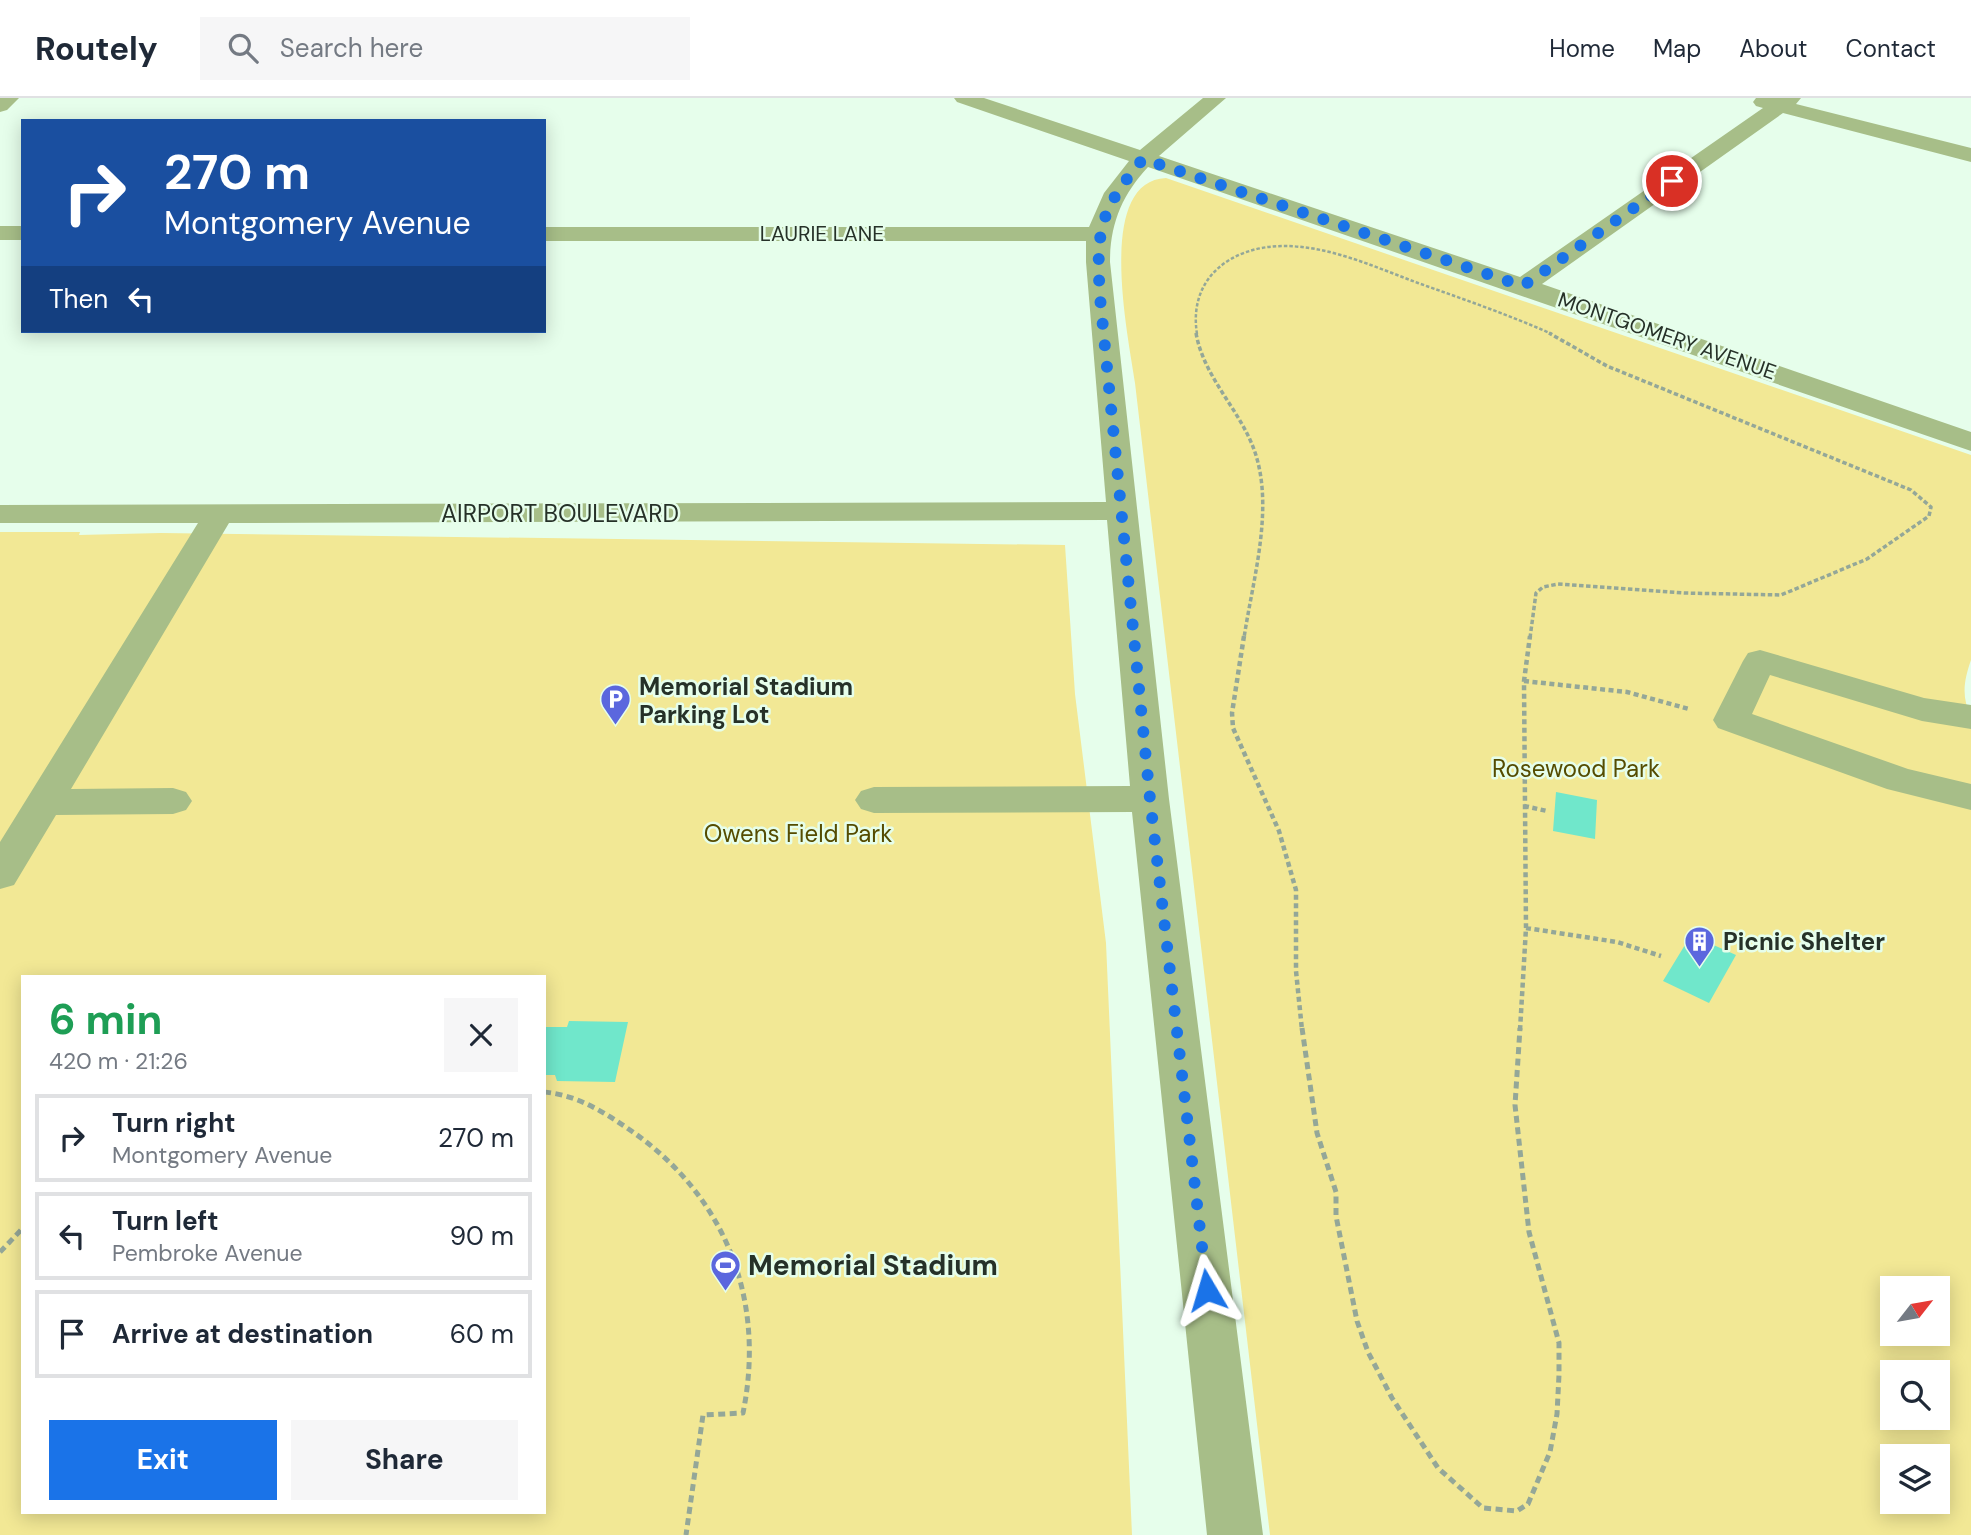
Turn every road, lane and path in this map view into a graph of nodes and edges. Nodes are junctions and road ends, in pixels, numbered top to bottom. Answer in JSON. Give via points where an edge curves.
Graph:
{"nodes":[{"id":1,"x":9,"y":98,"type":"edge"},
{"id":2,"x":964,"y":98,"type":"edge"},
{"id":3,"x":1216,"y":98,"type":"edge"},
{"id":4,"x":1748,"y":98,"type":"edge"},
{"id":5,"x":1785,"y":102,"type":"edge"},
{"id":6,"x":0,"y":106,"type":"edge"},
{"id":7,"x":1971,"y":155,"type":"edge"},
{"id":8,"x":1143,"y":159,"type":"junction"},
{"id":9,"x":0,"y":233,"type":"edge"},
{"id":10,"x":21,"y":233,"type":"edge"},
{"id":11,"x":546,"y":234,"type":"edge"},
{"id":12,"x":1099,"y":234,"type":"junction"},
{"id":13,"x":1523,"y":286,"type":"junction"},
{"id":14,"x":1971,"y":442,"type":"edge"},
{"id":15,"x":1121,"y":511,"type":"junction"},
{"id":16,"x":0,"y":514,"type":"edge"},
{"id":17,"x":219,"y":514,"type":"junction"},
{"id":18,"x":1524,"y":681,"type":"junction"},
{"id":19,"x":1971,"y":718,"type":"edge"},
{"id":20,"x":1731,"y":720,"type":"junction"},
{"id":21,"x":1971,"y":797,"type":"edge"},
{"id":22,"x":1150,"y":799,"type":"junction"},
{"id":23,"x":874,"y":800,"type":"dead end"},
{"id":24,"x":46,"y":802,"type":"junction"},
{"id":25,"x":173,"y":802,"type":"dead end"},
{"id":26,"x":1524,"y":806,"type":"junction"},
{"id":27,"x":1547,"y":811,"type":"dead end"},
{"id":28,"x":0,"y":875,"type":"edge"},
{"id":29,"x":1526,"y":928,"type":"junction"},
{"id":30,"x":1661,"y":956,"type":"dead end"},
{"id":31,"x":546,"y":1092,"type":"edge"},
{"id":32,"x":21,"y":1230,"type":"edge"},
{"id":33,"x":0,"y":1252,"type":"edge"},
{"id":34,"x":686,"y":1535,"type":"edge"},
{"id":35,"x":1235,"y":1535,"type":"edge"}],
"edges":[{"from":1,"to":6,"type":"street"},
{"from":2,"to":8,"type":"street","name":"MONTGOMERY AVENUE"},
{"from":3,"to":8,"type":"street"},
{"from":4,"to":5,"type":"street"},
{"from":5,"to":7,"type":"street"},
{"from":5,"to":13,"type":"street"},
{"from":8,"to":12,"type":"street","via":[[1110,205]]},
{"from":8,"to":13,"type":"street","name":"MONTGOMERY AVENUE"},
{"from":9,"to":10,"type":"street"},
{"from":11,"to":12,"type":"street","name":"LAURIE LANE"},
{"from":12,"to":15,"type":"street","via":[[1100,297]]},
{"from":13,"to":14,"type":"street","name":"MONTGOMERY AVENUE"},
{"from":15,"to":17,"type":"street","name":"AIRPORT BOULEVARD"},
{"from":15,"to":22,"type":"street"},
{"from":16,"to":17,"type":"street","name":"AIRPORT BOULEVARD"},
{"from":17,"to":24,"type":"street"},
{"from":18,"to":20,"type":"path","via":[[1627,692]]},
{"from":18,"to":26,"type":"path"},
{"from":18,"to":29,"type":"path","via":[[1536,593],[1542,587],[1558,584],[1782,596],[1867,559],[1916,527],[1929,516],[1931,507],[1912,489],[1607,366],[1534,326],[1343,256],[1285,246],[1253,250],[1220,264],[1199,291],[1195,323],[1215,383],[1255,452],[1264,495],[1233,728],[1279,831],[1296,890],[1296,971],[1305,1059],[1317,1133],[1336,1192],[1336,1216],[1357,1321],[1392,1398],[1438,1468],[1483,1508],[1501,1511],[1517,1511],[1528,1504],[1539,1481],[1550,1452],[1558,1388],[1559,1343],[1529,1232],[1515,1105]]},
{"from":19,"to":20,"type":"street","via":[[1922,709],[1760,660]]},
{"from":20,"to":21,"type":"street","via":[[1900,780]]},
{"from":22,"to":23,"type":"street"},
{"from":22,"to":35,"type":"street"},
{"from":24,"to":25,"type":"street"},
{"from":24,"to":28,"type":"street"},
{"from":26,"to":27,"type":"path"},
{"from":26,"to":29,"type":"path"},
{"from":29,"to":30,"type":"path","via":[[1617,942]]},
{"from":31,"to":34,"type":"path","via":[[600,1110],[647,1141],[688,1178],[724,1232],[744,1301],[750,1367],[743,1413],[703,1415]]},
{"from":32,"to":33,"type":"path"}]}
